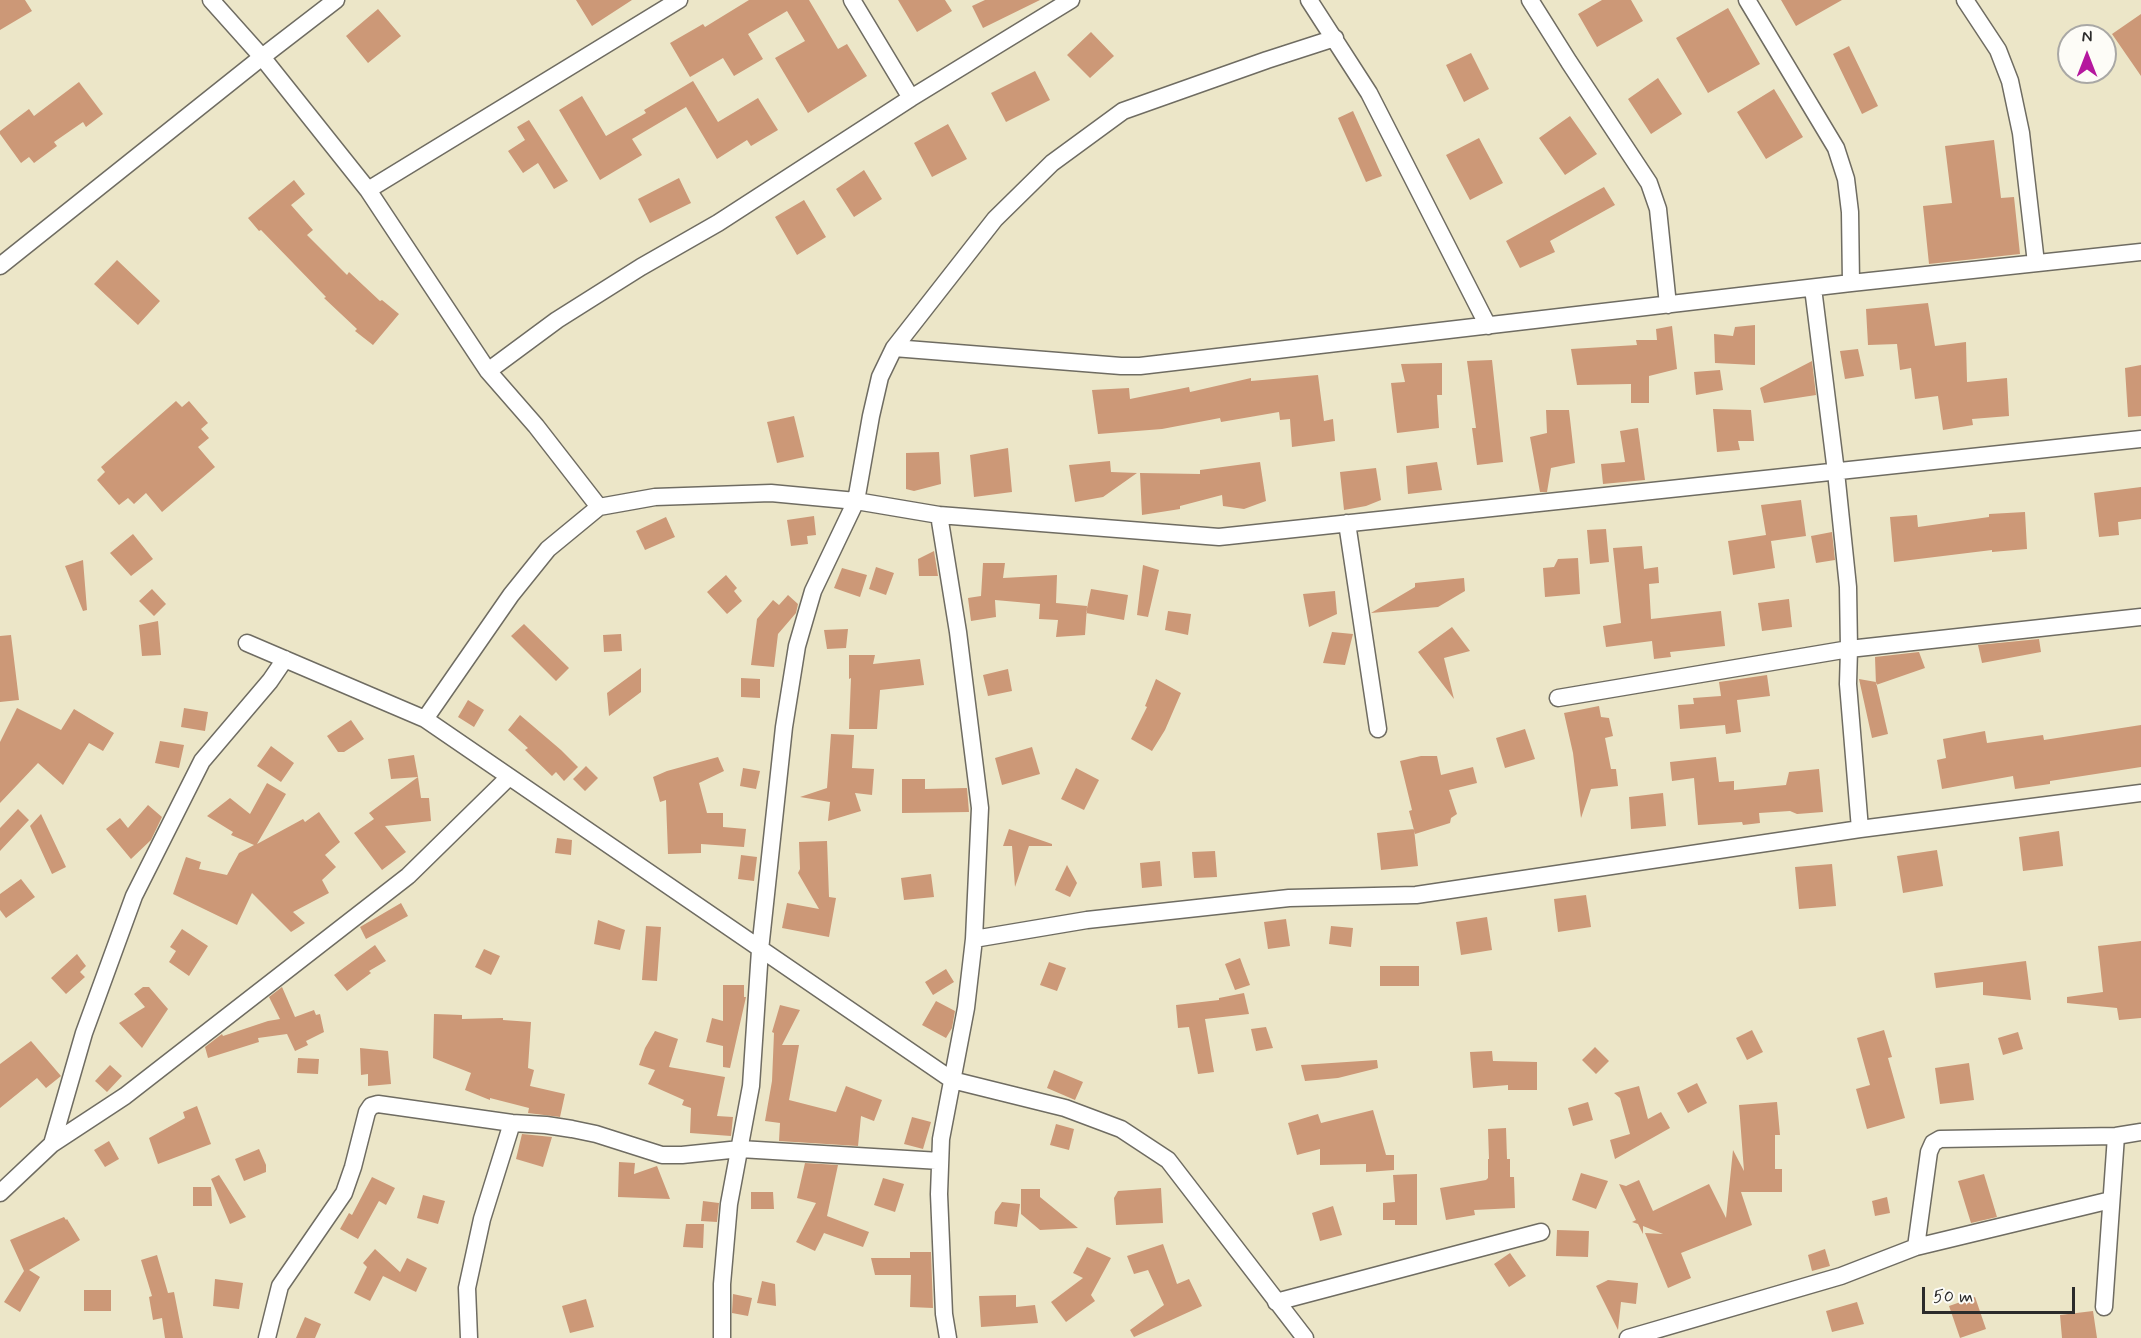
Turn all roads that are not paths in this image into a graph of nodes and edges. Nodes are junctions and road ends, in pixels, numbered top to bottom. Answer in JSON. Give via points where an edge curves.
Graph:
{"nodes":[{"id":1,"x":211,"y":0,"type":"edge"},
{"id":2,"x":336,"y":0,"type":"edge"},
{"id":3,"x":679,"y":0,"type":"edge"},
{"id":4,"x":852,"y":0,"type":"edge"},
{"id":5,"x":1071,"y":0,"type":"edge"},
{"id":6,"x":1309,"y":0,"type":"edge"},
{"id":7,"x":1530,"y":0,"type":"edge"},
{"id":8,"x":1747,"y":0,"type":"edge"},
{"id":9,"x":1965,"y":0,"type":"edge"},
{"id":10,"x":1335,"y":38,"type":"junction"},
{"id":11,"x":262,"y":57,"type":"junction"},
{"id":12,"x":911,"y":98,"type":"junction"},
{"id":13,"x":368,"y":190,"type":"junction"},
{"id":14,"x":2141,"y":252,"type":"edge"},
{"id":15,"x":2036,"y":263,"type":"junction"},
{"id":16,"x":0,"y":266,"type":"edge"},
{"id":17,"x":1851,"y":283,"type":"junction"},
{"id":18,"x":1813,"y":288,"type":"junction"},
{"id":19,"x":1668,"y":304,"type":"junction"},
{"id":20,"x":1488,"y":326,"type":"junction"},
{"id":21,"x":894,"y":348,"type":"junction"},
{"id":22,"x":488,"y":371,"type":"junction"},
{"id":23,"x":2141,"y":439,"type":"edge"},
{"id":24,"x":1836,"y":472,"type":"junction"},
{"id":25,"x":856,"y":501,"type":"junction"},
{"id":26,"x":598,"y":507,"type":"junction"},
{"id":27,"x":939,"y":515,"type":"junction"},
{"id":28,"x":1347,"y":524,"type":"junction"},
{"id":29,"x":2141,"y":617,"type":"edge"},
{"id":30,"x":247,"y":643,"type":"dead end"},
{"id":31,"x":1849,"y":649,"type":"junction"},
{"id":32,"x":285,"y":659,"type":"junction"},
{"id":33,"x":1558,"y":698,"type":"dead end"},
{"id":34,"x":425,"y":720,"type":"junction"},
{"id":35,"x":1378,"y":729,"type":"dead end"},
{"id":36,"x":508,"y":778,"type":"junction"},
{"id":37,"x":2141,"y":793,"type":"edge"},
{"id":38,"x":1860,"y":830,"type":"junction"},
{"id":39,"x":974,"y":939,"type":"junction"},
{"id":40,"x":760,"y":950,"type":"junction"},
{"id":41,"x":952,"y":1080,"type":"junction"},
{"id":42,"x":512,"y":1123,"type":"junction"},
{"id":43,"x":2141,"y":1132,"type":"edge"},
{"id":44,"x":2116,"y":1136,"type":"junction"},
{"id":45,"x":52,"y":1144,"type":"junction"},
{"id":46,"x":740,"y":1149,"type":"junction"},
{"id":47,"x":940,"y":1161,"type":"junction"},
{"id":48,"x":0,"y":1193,"type":"edge"},
{"id":49,"x":2111,"y":1200,"type":"junction"},
{"id":50,"x":1541,"y":1232,"type":"dead end"},
{"id":51,"x":1916,"y":1247,"type":"junction"},
{"id":52,"x":1276,"y":1302,"type":"junction"},
{"id":53,"x":2104,"y":1307,"type":"dead end"},
{"id":54,"x":267,"y":1338,"type":"edge"},
{"id":55,"x":469,"y":1338,"type":"edge"},
{"id":56,"x":722,"y":1338,"type":"edge"},
{"id":57,"x":948,"y":1338,"type":"edge"},
{"id":58,"x":1305,"y":1338,"type":"edge"},
{"id":59,"x":1628,"y":1338,"type":"edge"}],
"edges":[{"from":1,"to":11,"type":"street"},
{"from":2,"to":11,"type":"street"},
{"from":3,"to":13,"type":"street"},
{"from":4,"to":12,"type":"street"},
{"from":5,"to":12,"type":"street"},
{"from":6,"to":10,"type":"street"},
{"from":7,"to":19,"type":"street","via":[[1649,183],[1658,209]]},
{"from":8,"to":17,"type":"street","via":[[1836,148],[1846,179],[1850,212]]},
{"from":9,"to":15,"type":"street","via":[[1998,50],[2010,81],[2021,133]]},
{"from":10,"to":20,"type":"street","via":[[1369,93]]},
{"from":10,"to":21,"type":"street","via":[[1123,111],[1052,163],[995,219]]},
{"from":11,"to":13,"type":"street"},
{"from":11,"to":16,"type":"street"},
{"from":12,"to":22,"type":"street","via":[[718,223],[557,320]]},
{"from":13,"to":22,"type":"street"},
{"from":14,"to":15,"type":"street"},
{"from":15,"to":17,"type":"street"},
{"from":17,"to":18,"type":"street"},
{"from":18,"to":19,"type":"street"},
{"from":18,"to":24,"type":"street"},
{"from":19,"to":20,"type":"street"},
{"from":20,"to":21,"type":"street","via":[[1140,366]]},
{"from":21,"to":25,"type":"street","via":[[880,377]]},
{"from":22,"to":26,"type":"street"},
{"from":23,"to":24,"type":"street"},
{"from":24,"to":28,"type":"street"},
{"from":24,"to":31,"type":"street","via":[[1848,587]]},
{"from":25,"to":26,"type":"street","via":[[771,493],[655,497]]},
{"from":25,"to":27,"type":"street"},
{"from":25,"to":40,"type":"street","via":[[813,591],[797,646],[784,727]]},
{"from":26,"to":34,"type":"street","via":[[548,549],[504,604]]},
{"from":27,"to":28,"type":"street","via":[[1219,537]]},
{"from":27,"to":39,"type":"street","via":[[980,808]]},
{"from":28,"to":35,"type":"street"},
{"from":29,"to":31,"type":"street"},
{"from":30,"to":32,"type":"street"},
{"from":31,"to":33,"type":"street"},
{"from":31,"to":38,"type":"street","via":[[1848,684]]},
{"from":32,"to":34,"type":"street"},
{"from":32,"to":45,"type":"street","via":[[202,761],[134,896],[84,1033]]},
{"from":34,"to":36,"type":"street"},
{"from":36,"to":40,"type":"street"},
{"from":36,"to":45,"type":"street","via":[[408,876],[125,1096]]},
{"from":37,"to":38,"type":"street"},
{"from":38,"to":39,"type":"street","via":[[1416,895],[1289,898],[1087,920]]},
{"from":39,"to":41,"type":"street"},
{"from":40,"to":41,"type":"street"},
{"from":40,"to":46,"type":"street","via":[[752,1086]]},
{"from":41,"to":47,"type":"street","via":[[940,1139]]},
{"from":41,"to":52,"type":"street","via":[[1065,1108],[1120,1129],[1168,1160]]},
{"from":42,"to":46,"type":"street","via":[[596,1134],[662,1155]]},
{"from":42,"to":54,"type":"street","via":[[371,1106],[344,1193],[280,1286]]},
{"from":42,"to":55,"type":"street","via":[[467,1288]]},
{"from":43,"to":44,"type":"street"},
{"from":44,"to":49,"type":"street"},
{"from":44,"to":51,"type":"street","via":[[1940,1139],[1929,1152]]},
{"from":45,"to":48,"type":"street"},
{"from":46,"to":47,"type":"street"},
{"from":46,"to":56,"type":"street","via":[[729,1204]]},
{"from":47,"to":57,"type":"street","via":[[939,1206]]},
{"from":49,"to":51,"type":"street"},
{"from":49,"to":53,"type":"street"},
{"from":50,"to":52,"type":"street"},
{"from":51,"to":59,"type":"street","via":[[1841,1276]]},
{"from":52,"to":58,"type":"street"}]}
